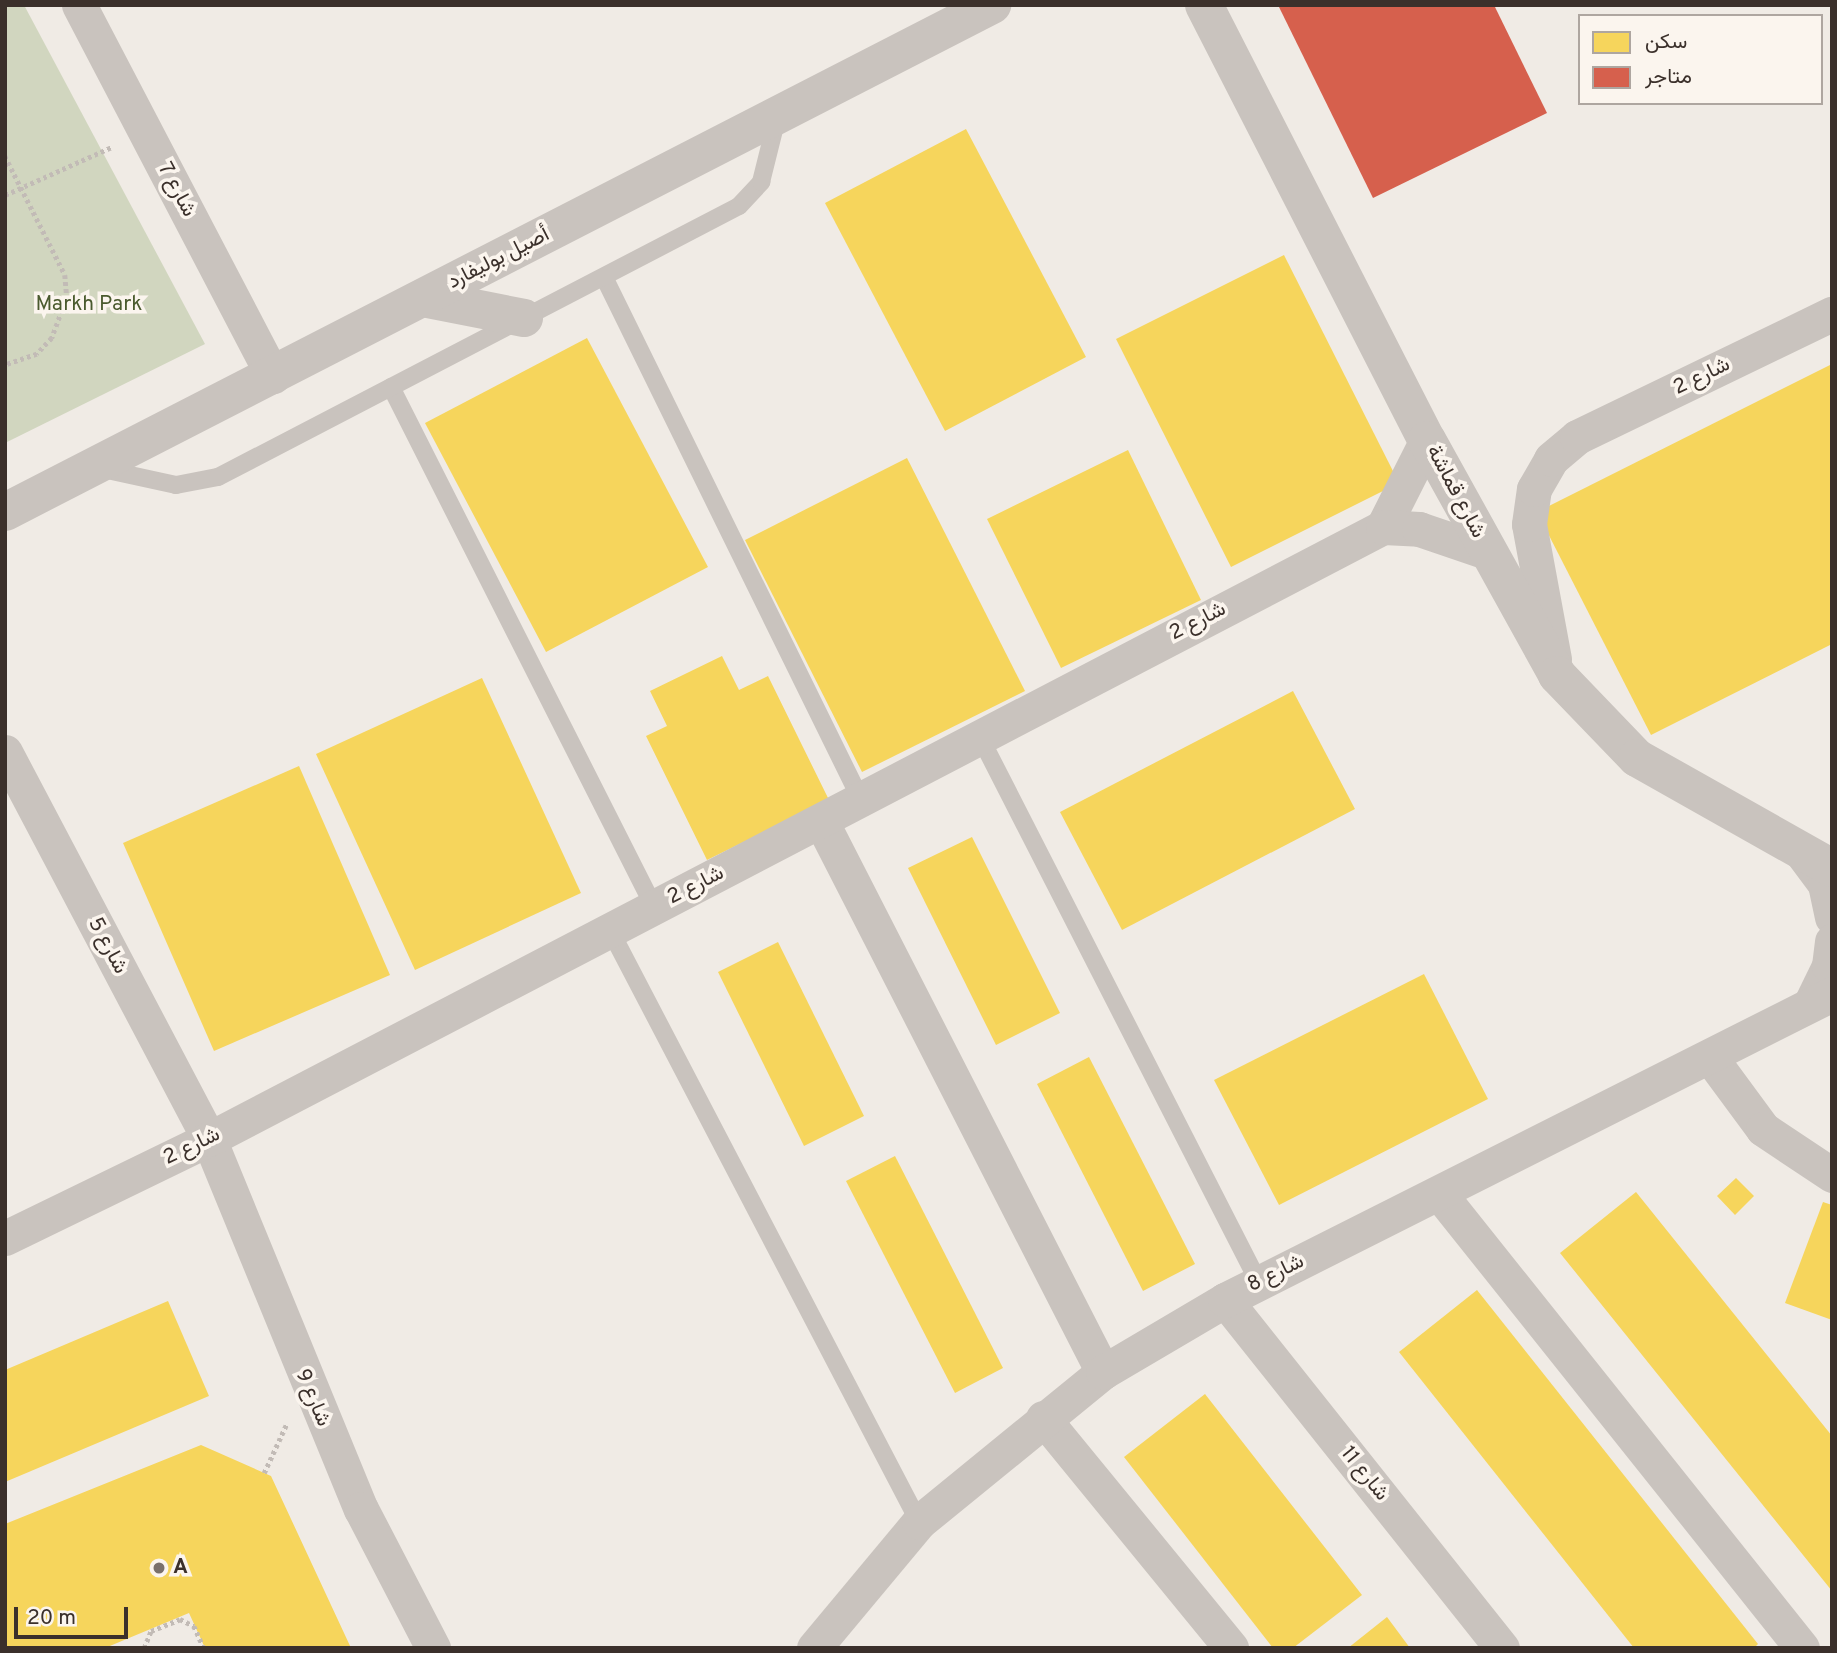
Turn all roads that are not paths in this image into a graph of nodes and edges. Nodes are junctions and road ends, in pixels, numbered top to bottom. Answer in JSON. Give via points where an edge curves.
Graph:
{"nodes":[{"id":1,"x":79,"y":5,"type":"edge"},
{"id":2,"x":992,"y":5,"type":"edge"},
{"id":3,"x":1204,"y":5,"type":"edge"},
{"id":4,"x":777,"y":118,"type":"junction"},
{"id":5,"x":604,"y":277,"type":"junction"},
{"id":6,"x":423,"y":298,"type":"junction"},
{"id":7,"x":1832,"y":314,"type":"edge"},
{"id":8,"x":524,"y":318,"type":"junction"},
{"id":9,"x":273,"y":376,"type":"junction"},
{"id":10,"x":391,"y":387,"type":"junction"},
{"id":11,"x":1427,"y":440,"type":"junction"},
{"id":12,"x":95,"y":468,"type":"junction"},
{"id":13,"x":5,"y":512,"type":"edge"},
{"id":14,"x":1383,"y":527,"type":"junction"},
{"id":15,"x":1487,"y":552,"type":"junction"},
{"id":16,"x":1557,"y":675,"type":"junction"},
{"id":17,"x":980,"y":737,"type":"junction"},
{"id":18,"x":5,"y":752,"type":"edge"},
{"id":19,"x":861,"y":800,"type":"junction"},
{"id":20,"x":821,"y":821,"type":"junction"},
{"id":21,"x":1815,"y":858,"type":"edge"},
{"id":22,"x":653,"y":907,"type":"junction"},
{"id":23,"x":1832,"y":917,"type":"edge"},
{"id":24,"x":610,"y":930,"type":"junction"},
{"id":25,"x":1832,"y":941,"type":"edge"},
{"id":26,"x":1821,"y":999,"type":"edge"},
{"id":27,"x":1710,"y":1058,"type":"junction"},
{"id":28,"x":209,"y":1139,"type":"junction"},
{"id":29,"x":1832,"y":1175,"type":"edge"},
{"id":30,"x":1439,"y":1193,"type":"junction"},
{"id":31,"x":5,"y":1238,"type":"edge"},
{"id":32,"x":1259,"y":1283,"type":"junction"},
{"id":33,"x":1225,"y":1300,"type":"junction"},
{"id":34,"x":1103,"y":1372,"type":"junction"},
{"id":35,"x":1043,"y":1418,"type":"junction"},
{"id":36,"x":919,"y":1522,"type":"junction"},
{"id":37,"x":433,"y":1648,"type":"edge"},
{"id":38,"x":814,"y":1648,"type":"edge"},
{"id":39,"x":1231,"y":1648,"type":"edge"},
{"id":40,"x":1502,"y":1648,"type":"edge"},
{"id":41,"x":1802,"y":1648,"type":"edge"}],
"edges":[{"from":1,"to":9,"type":"street","name":"شارع 7"},
{"from":2,"to":4,"type":"street","name":"أصيل بوليفارد"},
{"from":3,"to":11,"type":"street","name":"شارع قماشة"},
{"from":4,"to":5,"type":"lane","via":[[768,165],[751,195]]},
{"from":4,"to":6,"type":"street","name":"أصيل بوليفارد"},
{"from":5,"to":8,"type":"lane"},
{"from":5,"to":19,"type":"lane"},
{"from":6,"to":8,"type":"street"},
{"from":6,"to":9,"type":"street","name":"أصيل بوليفارد"},
{"from":7,"to":16,"type":"street","name":"شارع 2","via":[[1577,437],[1551,459],[1534,489],[1529,524]]},
{"from":8,"to":10,"type":"lane"},
{"from":9,"to":12,"type":"street","name":"أصيل بوليفارد"},
{"from":10,"to":12,"type":"lane","via":[[205,482],[176,485]]},
{"from":10,"to":22,"type":"lane"},
{"from":11,"to":14,"type":"street"},
{"from":11,"to":15,"type":"street","name":"شارع قماشة"},
{"from":12,"to":13,"type":"street","name":"أصيل بوليفارد"},
{"from":14,"to":15,"type":"street","via":[[1419,529]]},
{"from":14,"to":17,"type":"street","name":"شارع 2"},
{"from":15,"to":16,"type":"street","name":"شارع قماشة"},
{"from":16,"to":21,"type":"street","name":"شارع قماشة","via":[[1637,758]]},
{"from":17,"to":19,"type":"street","name":"شارع 2"},
{"from":17,"to":32,"type":"lane"},
{"from":18,"to":28,"type":"street","name":"شارع 5"},
{"from":19,"to":20,"type":"street","name":"شارع 2"},
{"from":20,"to":22,"type":"street","name":"شارع 2"},
{"from":20,"to":34,"type":"street"},
{"from":21,"to":23,"type":"street"},
{"from":22,"to":24,"type":"street","name":"شارع 2"},
{"from":24,"to":28,"type":"street","name":"شارع 2"},
{"from":24,"to":36,"type":"lane"},
{"from":25,"to":26,"type":"street","name":"شارع 8"},
{"from":26,"to":27,"type":"street","name":"شارع 8"},
{"from":27,"to":29,"type":"street","via":[[1763,1129]]},
{"from":27,"to":30,"type":"street","name":"شارع 8"},
{"from":28,"to":31,"type":"street","name":"شارع 2"},
{"from":28,"to":37,"type":"street","name":"شارع 9","via":[[360,1509]]},
{"from":30,"to":32,"type":"street","name":"شارع 8"},
{"from":30,"to":41,"type":"street"},
{"from":32,"to":33,"type":"street","name":"شارع 8"},
{"from":33,"to":34,"type":"street","name":"شارع 8"},
{"from":33,"to":40,"type":"street","name":"شارع 11"},
{"from":34,"to":35,"type":"street","name":"شارع 8"},
{"from":35,"to":36,"type":"street","name":"شارع 8"},
{"from":35,"to":39,"type":"street"},
{"from":36,"to":38,"type":"street","name":"شارع 8"}]}
